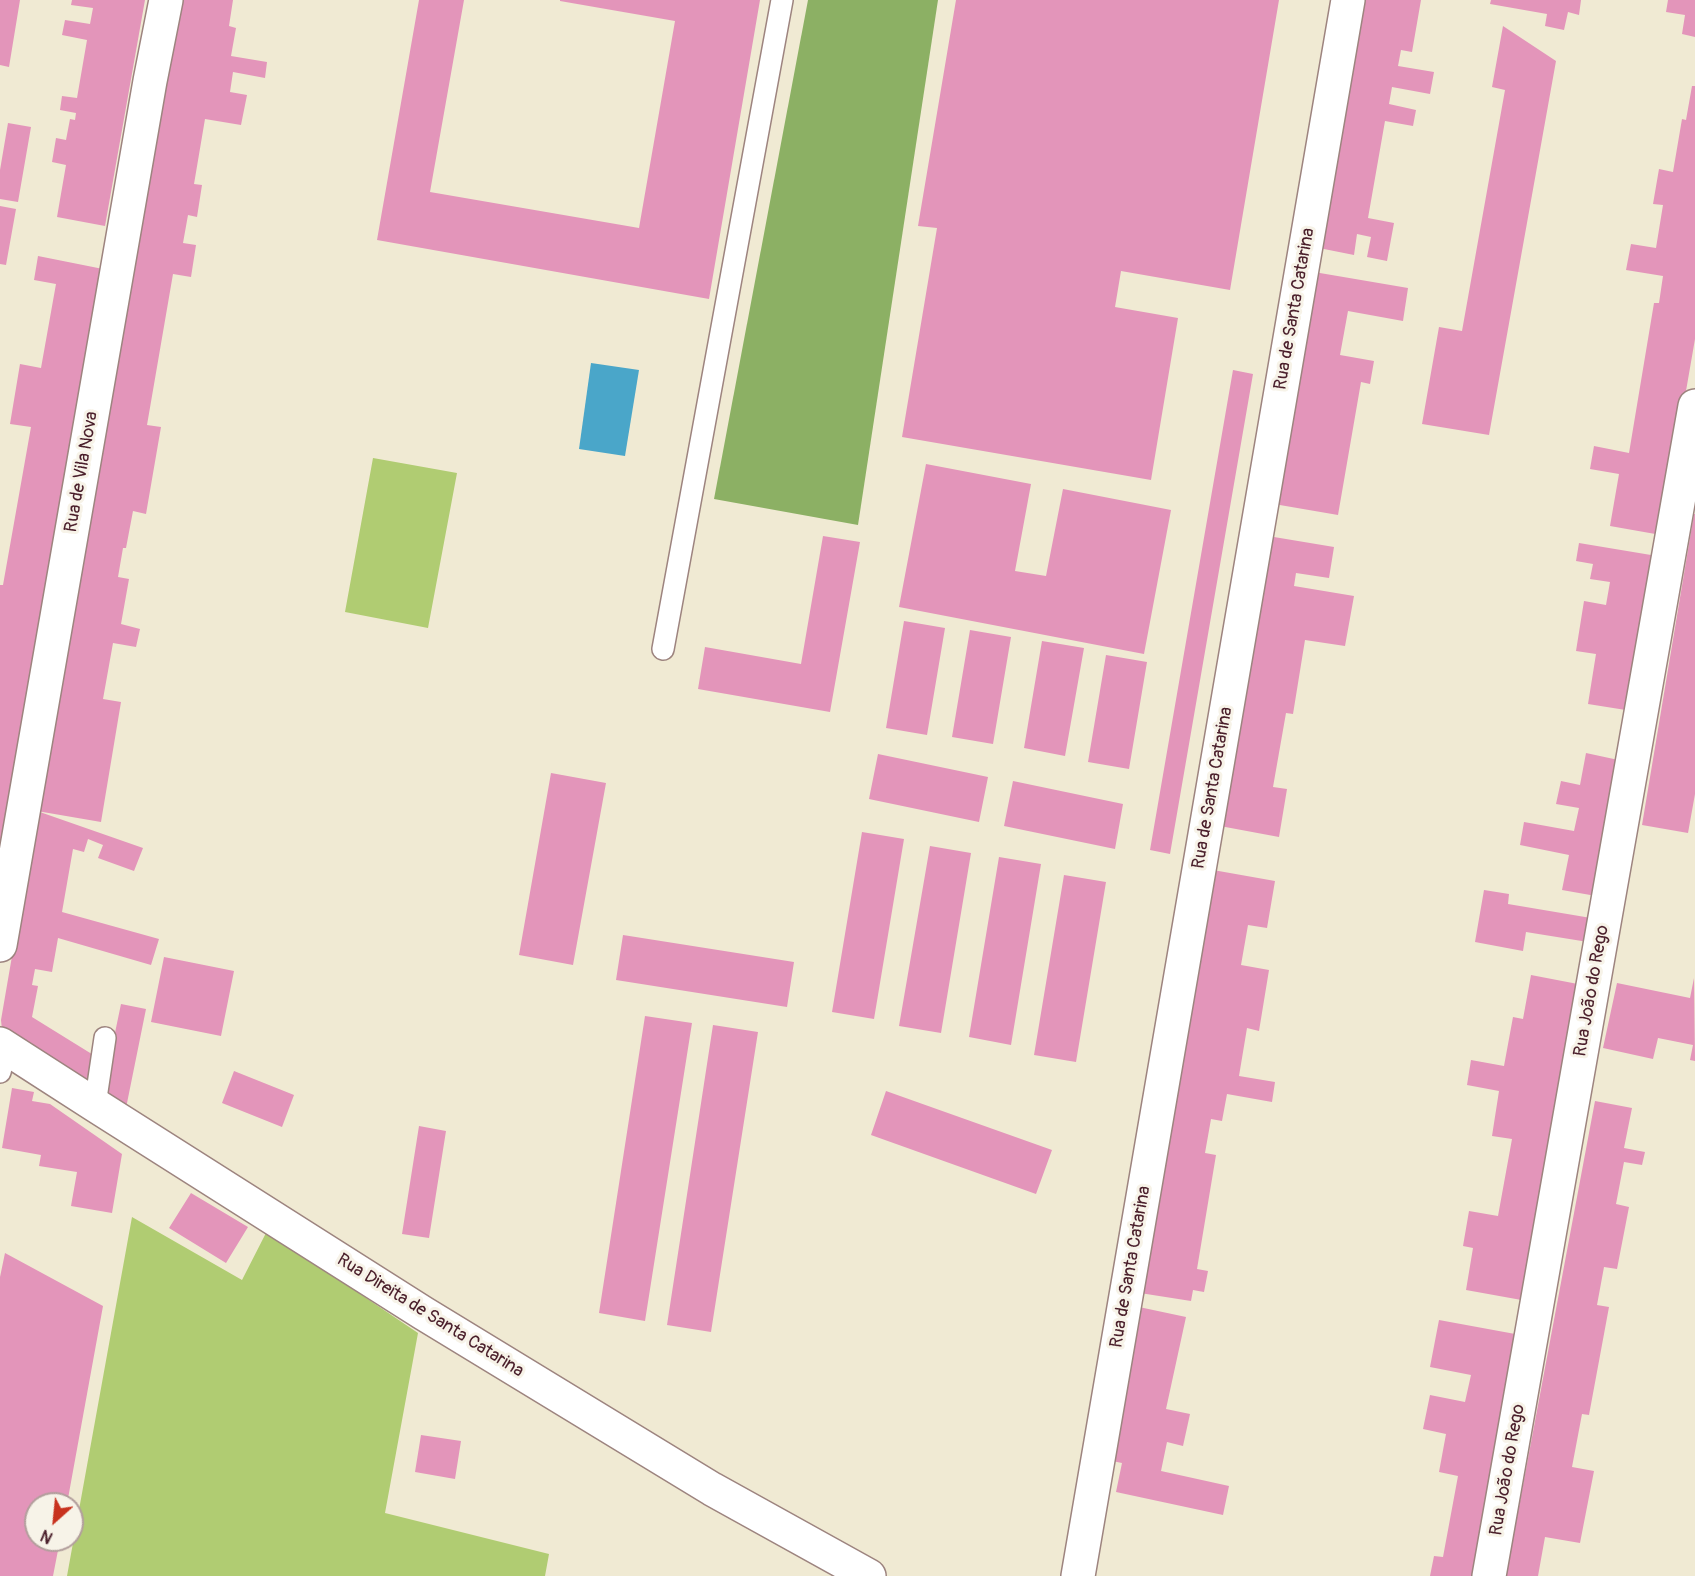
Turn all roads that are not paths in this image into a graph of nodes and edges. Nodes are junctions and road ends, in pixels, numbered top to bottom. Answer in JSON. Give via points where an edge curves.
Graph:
{"nodes":[{"id":1,"x":166,"y":0,"type":"edge"},
{"id":2,"x":782,"y":0,"type":"edge"},
{"id":3,"x":1348,"y":0,"type":"edge"},
{"id":4,"x":1695,"y":406,"type":"edge"},
{"id":5,"x":663,"y":649,"type":"dead end"},
{"id":6,"x":0,"y":945,"type":"edge"},
{"id":7,"x":105,"y":1038,"type":"dead end"},
{"id":8,"x":2,"y":1054,"type":"edge"},
{"id":9,"x":95,"y":1106,"type":"junction"},
{"id":10,"x":869,"y":1576,"type":"edge"},
{"id":11,"x":1078,"y":1576,"type":"edge"},
{"id":12,"x":1489,"y":1576,"type":"edge"}],
"edges":[{"from":1,"to":6,"type":"street","name":"Rua de Vila Nova"},
{"from":2,"to":5,"type":"lane"},
{"from":3,"to":11,"type":"street","name":"Rua de Santa Catarina"},
{"from":4,"to":12,"type":"street","name":"Rua João do Rego"},
{"from":7,"to":9,"type":"lane"},
{"from":8,"to":9,"type":"street","name":"Rua Direita de Santa Catarina"},
{"from":9,"to":10,"type":"street","name":"Rua Direita de Santa Catarina","via":[[712,1490]]}]}
